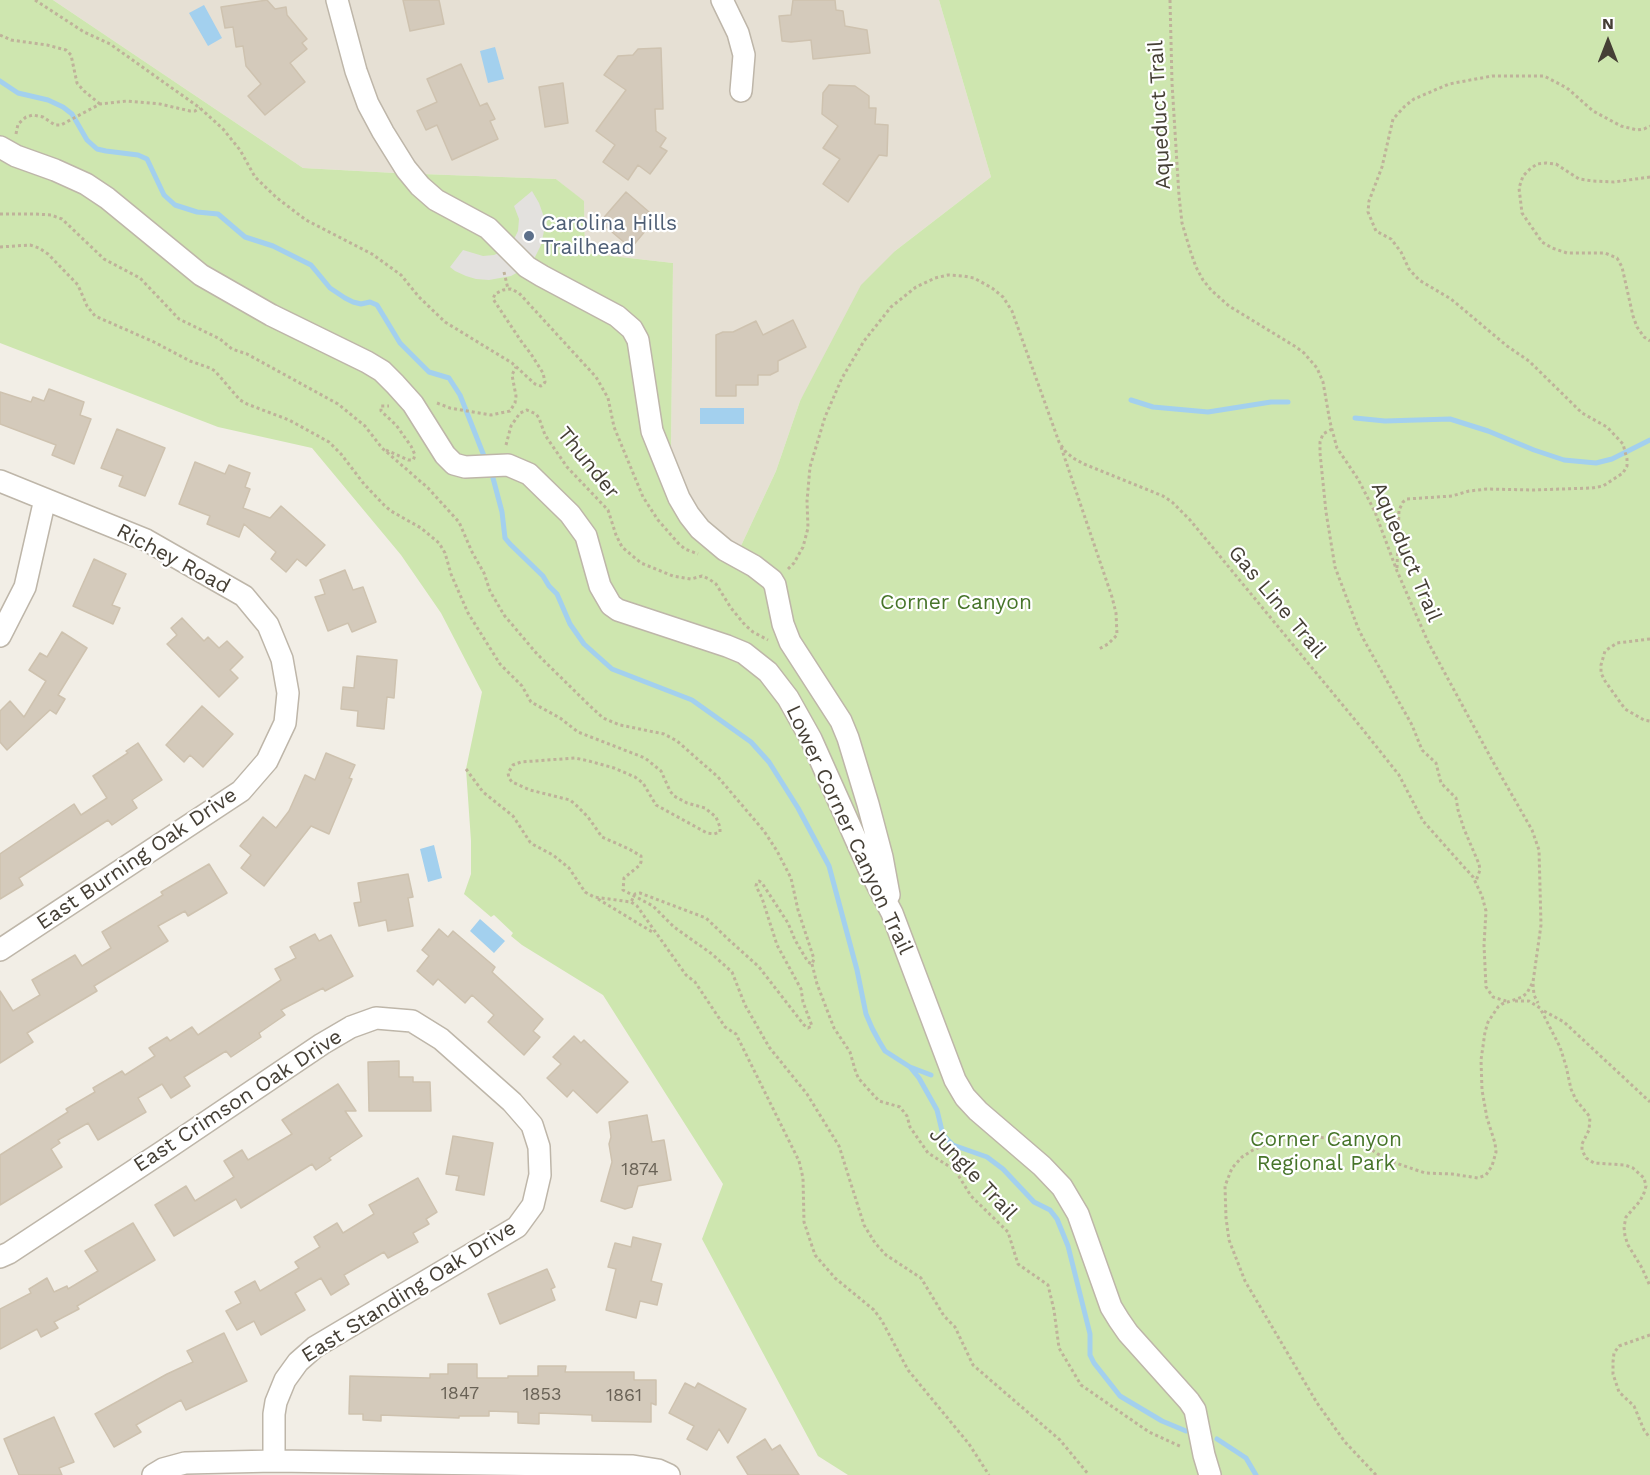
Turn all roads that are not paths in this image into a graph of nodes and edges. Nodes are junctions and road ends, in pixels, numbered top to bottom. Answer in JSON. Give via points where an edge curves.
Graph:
{"nodes":[{"id":1,"x":337,"y":0,"type":"edge"},
{"id":2,"x":722,"y":0,"type":"edge"},
{"id":3,"x":741,"y":91,"type":"dead end"},
{"id":4,"x":3,"y":148,"type":"edge"},
{"id":5,"x":0,"y":481,"type":"edge"},
{"id":6,"x":45,"y":499,"type":"junction"},
{"id":7,"x":0,"y":636,"type":"edge"},
{"id":8,"x":288,"y":693,"type":"joint"},
{"id":9,"x":892,"y":913,"type":"junction"},
{"id":10,"x":0,"y":950,"type":"edge"},
{"id":11,"x":480,"y":1074,"type":"joint"},
{"id":12,"x":0,"y":1257,"type":"edge"},
{"id":13,"x":274,"y":1461,"type":"junction"},
{"id":14,"x":1207,"y":1465,"type":"edge"},
{"id":15,"x":153,"y":1475,"type":"edge"},
{"id":16,"x":669,"y":1475,"type":"edge"}],
"edges":[{"from":1,"to":9,"type":"street","via":[[368,104],[420,186],[436,200],[488,228],[527,267],[617,316],[632,329],[638,340],[652,431],[679,498],[700,529],[772,580],[790,642],[831,704],[848,738],[882,857]]},
{"from":2,"to":3,"type":"street","via":[[744,55]]},
{"from":4,"to":9,"type":"street","name":"Lower Corner Canyon Trail","via":[[86,184],[201,275],[382,371],[413,404],[454,464],[508,465],[529,474],[570,514],[585,536],[600,586],[618,610],[744,653],[768,672],[811,739]]},
{"from":5,"to":6,"type":"street","name":"Richey Road"},
{"from":6,"to":7,"type":"street","via":[[25,586]]},
{"from":6,"to":8,"type":"street","name":"Richey Road","via":[[146,540],[244,596],[268,625],[282,659]]},
{"from":8,"to":10,"type":"street","name":"East Burning Oak Drive","via":[[285,723],[267,761],[240,791]]},
{"from":9,"to":14,"type":"street","name":"Lower Corner Canyon Trail","via":[[950,1068],[965,1097],[1062,1187],[1077,1214],[1111,1307],[1128,1333],[1195,1410]]},
{"from":11,"to":12,"type":"street","name":"East Crimson Oak Drive","via":[[441,1039],[412,1022],[376,1017],[322,1044]]},
{"from":11,"to":13,"type":"street","name":"East Standing Oak Drive","via":[[532,1125],[539,1147],[540,1175],[533,1205],[517,1227],[315,1347],[298,1362],[276,1402]]},
{"from":13,"to":15,"type":"street","via":[[184,1463]]},
{"from":13,"to":16,"type":"street","via":[[633,1466]]}]}
